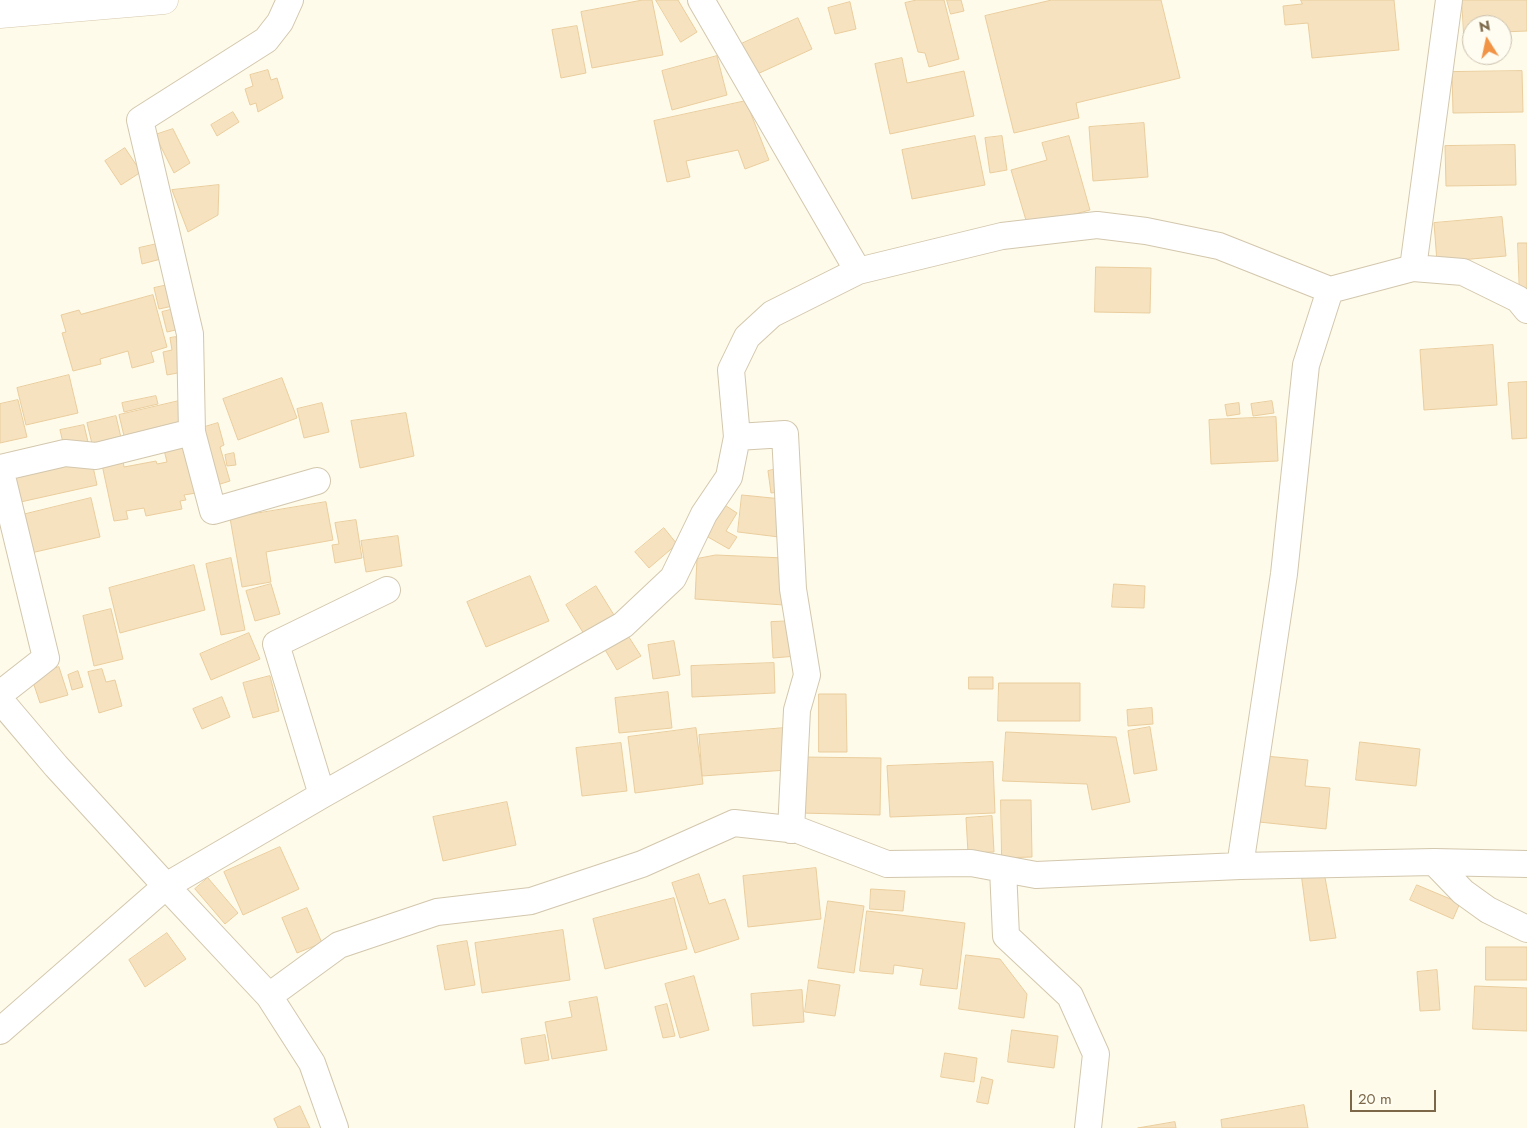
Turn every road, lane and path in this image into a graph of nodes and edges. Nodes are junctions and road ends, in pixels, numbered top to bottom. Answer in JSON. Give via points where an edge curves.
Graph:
{"nodes":[{"id":1,"x":164,"y":0,"type":"edge"},
{"id":2,"x":290,"y":0,"type":"edge"},
{"id":3,"x":702,"y":0,"type":"edge"},
{"id":4,"x":1450,"y":0,"type":"edge"},
{"id":5,"x":0,"y":14,"type":"edge"},
{"id":6,"x":1413,"y":268,"type":"junction"},
{"id":7,"x":858,"y":272,"type":"junction"},
{"id":8,"x":1330,"y":290,"type":"junction"},
{"id":9,"x":1527,"y":310,"type":"edge"},
{"id":10,"x":192,"y":432,"type":"junction"},
{"id":11,"x":737,"y":437,"type":"junction"},
{"id":12,"x":317,"y":481,"type":"dead end"},
{"id":13,"x":387,"y":590,"type":"dead end"},
{"id":14,"x":0,"y":694,"type":"edge"},
{"id":15,"x":0,"y":700,"type":"edge"},
{"id":16,"x":322,"y":795,"type":"junction"},
{"id":17,"x":792,"y":830,"type":"junction"},
{"id":18,"x":1434,"y":862,"type":"junction"},
{"id":19,"x":1527,"y":864,"type":"edge"},
{"id":20,"x":1240,"y":866,"type":"junction"},
{"id":21,"x":1003,"y":869,"type":"junction"},
{"id":22,"x":166,"y":886,"type":"junction"},
{"id":23,"x":1527,"y":929,"type":"edge"},
{"id":24,"x":269,"y":996,"type":"junction"},
{"id":25,"x":0,"y":1030,"type":"edge"},
{"id":26,"x":335,"y":1128,"type":"edge"},
{"id":27,"x":1088,"y":1128,"type":"edge"}],
"edges":[{"from":1,"to":5,"type":"main road"},
{"from":2,"to":10,"type":"street","via":[[280,22],[266,40],[140,120],[190,334]]},
{"from":3,"to":7,"type":"street"},
{"from":4,"to":6,"type":"street"},
{"from":6,"to":8,"type":"street"},
{"from":6,"to":9,"type":"street","via":[[1463,272],[1518,299]]},
{"from":7,"to":8,"type":"street","via":[[1002,236],[1097,225],[1219,246]]},
{"from":7,"to":11,"type":"street","via":[[772,314],[747,337],[731,370]]},
{"from":8,"to":20,"type":"street","via":[[1306,365],[1284,574]]},
{"from":10,"to":12,"type":"street","via":[[212,511]]},
{"from":10,"to":14,"type":"street","via":[[96,456],[64,454],[0,468],[46,658]]},
{"from":11,"to":16,"type":"street","via":[[729,477],[704,514],[673,578],[624,625]]},
{"from":11,"to":17,"type":"street","via":[[785,434],[793,589],[807,674],[797,710]]},
{"from":13,"to":16,"type":"street","via":[[276,644]]},
{"from":15,"to":22,"type":"street"},
{"from":16,"to":22,"type":"street"},
{"from":17,"to":21,"type":"street","via":[[887,864],[971,864]]},
{"from":17,"to":24,"type":"street","via":[[734,823],[642,864],[531,901],[437,912],[339,945]]},
{"from":18,"to":19,"type":"street"},
{"from":18,"to":20,"type":"street"},
{"from":18,"to":23,"type":"street","via":[[1463,892],[1488,910]]},
{"from":20,"to":21,"type":"street","via":[[1036,874]]},
{"from":21,"to":27,"type":"street","via":[[1006,936],[1070,996],[1096,1054]]},
{"from":22,"to":24,"type":"street"},
{"from":22,"to":25,"type":"street"},
{"from":24,"to":26,"type":"street","via":[[312,1063]]}]}
